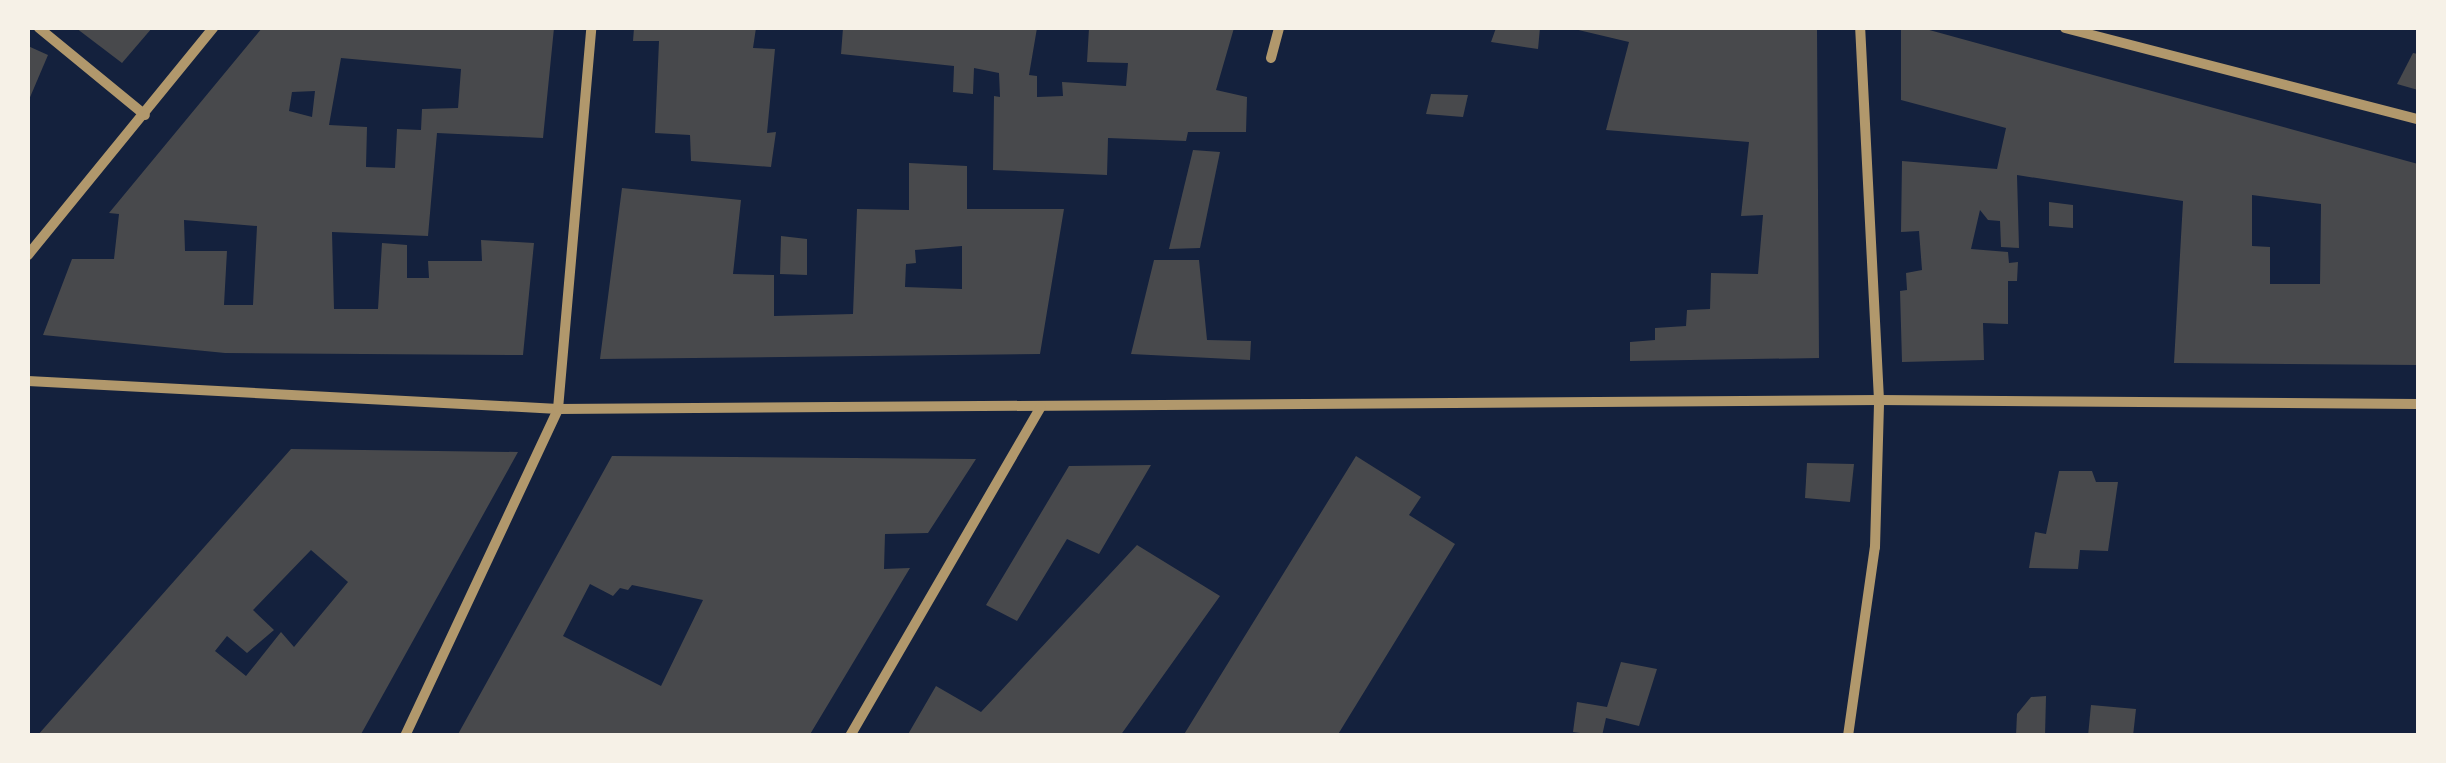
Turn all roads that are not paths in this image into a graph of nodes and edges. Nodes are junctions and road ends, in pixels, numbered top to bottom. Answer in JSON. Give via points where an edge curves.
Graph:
{"nodes":[{"id":1,"x":39,"y":28,"type":"edge"},
{"id":2,"x":213,"y":28,"type":"edge"},
{"id":3,"x":590,"y":28,"type":"edge"},
{"id":4,"x":1279,"y":28,"type":"edge"},
{"id":5,"x":1860,"y":28,"type":"edge"},
{"id":6,"x":2065,"y":28,"type":"edge"},
{"id":7,"x":1270,"y":58,"type":"dead end"},
{"id":8,"x":145,"y":115,"type":"junction"},
{"id":9,"x":2418,"y":119,"type":"edge"},
{"id":10,"x":28,"y":255,"type":"edge"},
{"id":11,"x":28,"y":381,"type":"edge"},
{"id":12,"x":1879,"y":400,"type":"junction"},
{"id":13,"x":2418,"y":404,"type":"edge"},
{"id":14,"x":1042,"y":408,"type":"junction"},
{"id":15,"x":558,"y":409,"type":"junction"},
{"id":16,"x":405,"y":736,"type":"edge"},
{"id":17,"x":850,"y":736,"type":"edge"},
{"id":18,"x":1848,"y":736,"type":"edge"}],
"edges":[{"from":1,"to":8,"type":"street"},
{"from":2,"to":8,"type":"street"},
{"from":3,"to":15,"type":"street"},
{"from":4,"to":7,"type":"street"},
{"from":5,"to":12,"type":"street"},
{"from":6,"to":9,"type":"street"},
{"from":8,"to":10,"type":"street"},
{"from":11,"to":15,"type":"street"},
{"from":12,"to":13,"type":"street"},
{"from":12,"to":14,"type":"street"},
{"from":12,"to":18,"type":"street","via":[[1875,547]]},
{"from":14,"to":15,"type":"street"},
{"from":14,"to":17,"type":"street"},
{"from":15,"to":16,"type":"street"}]}
